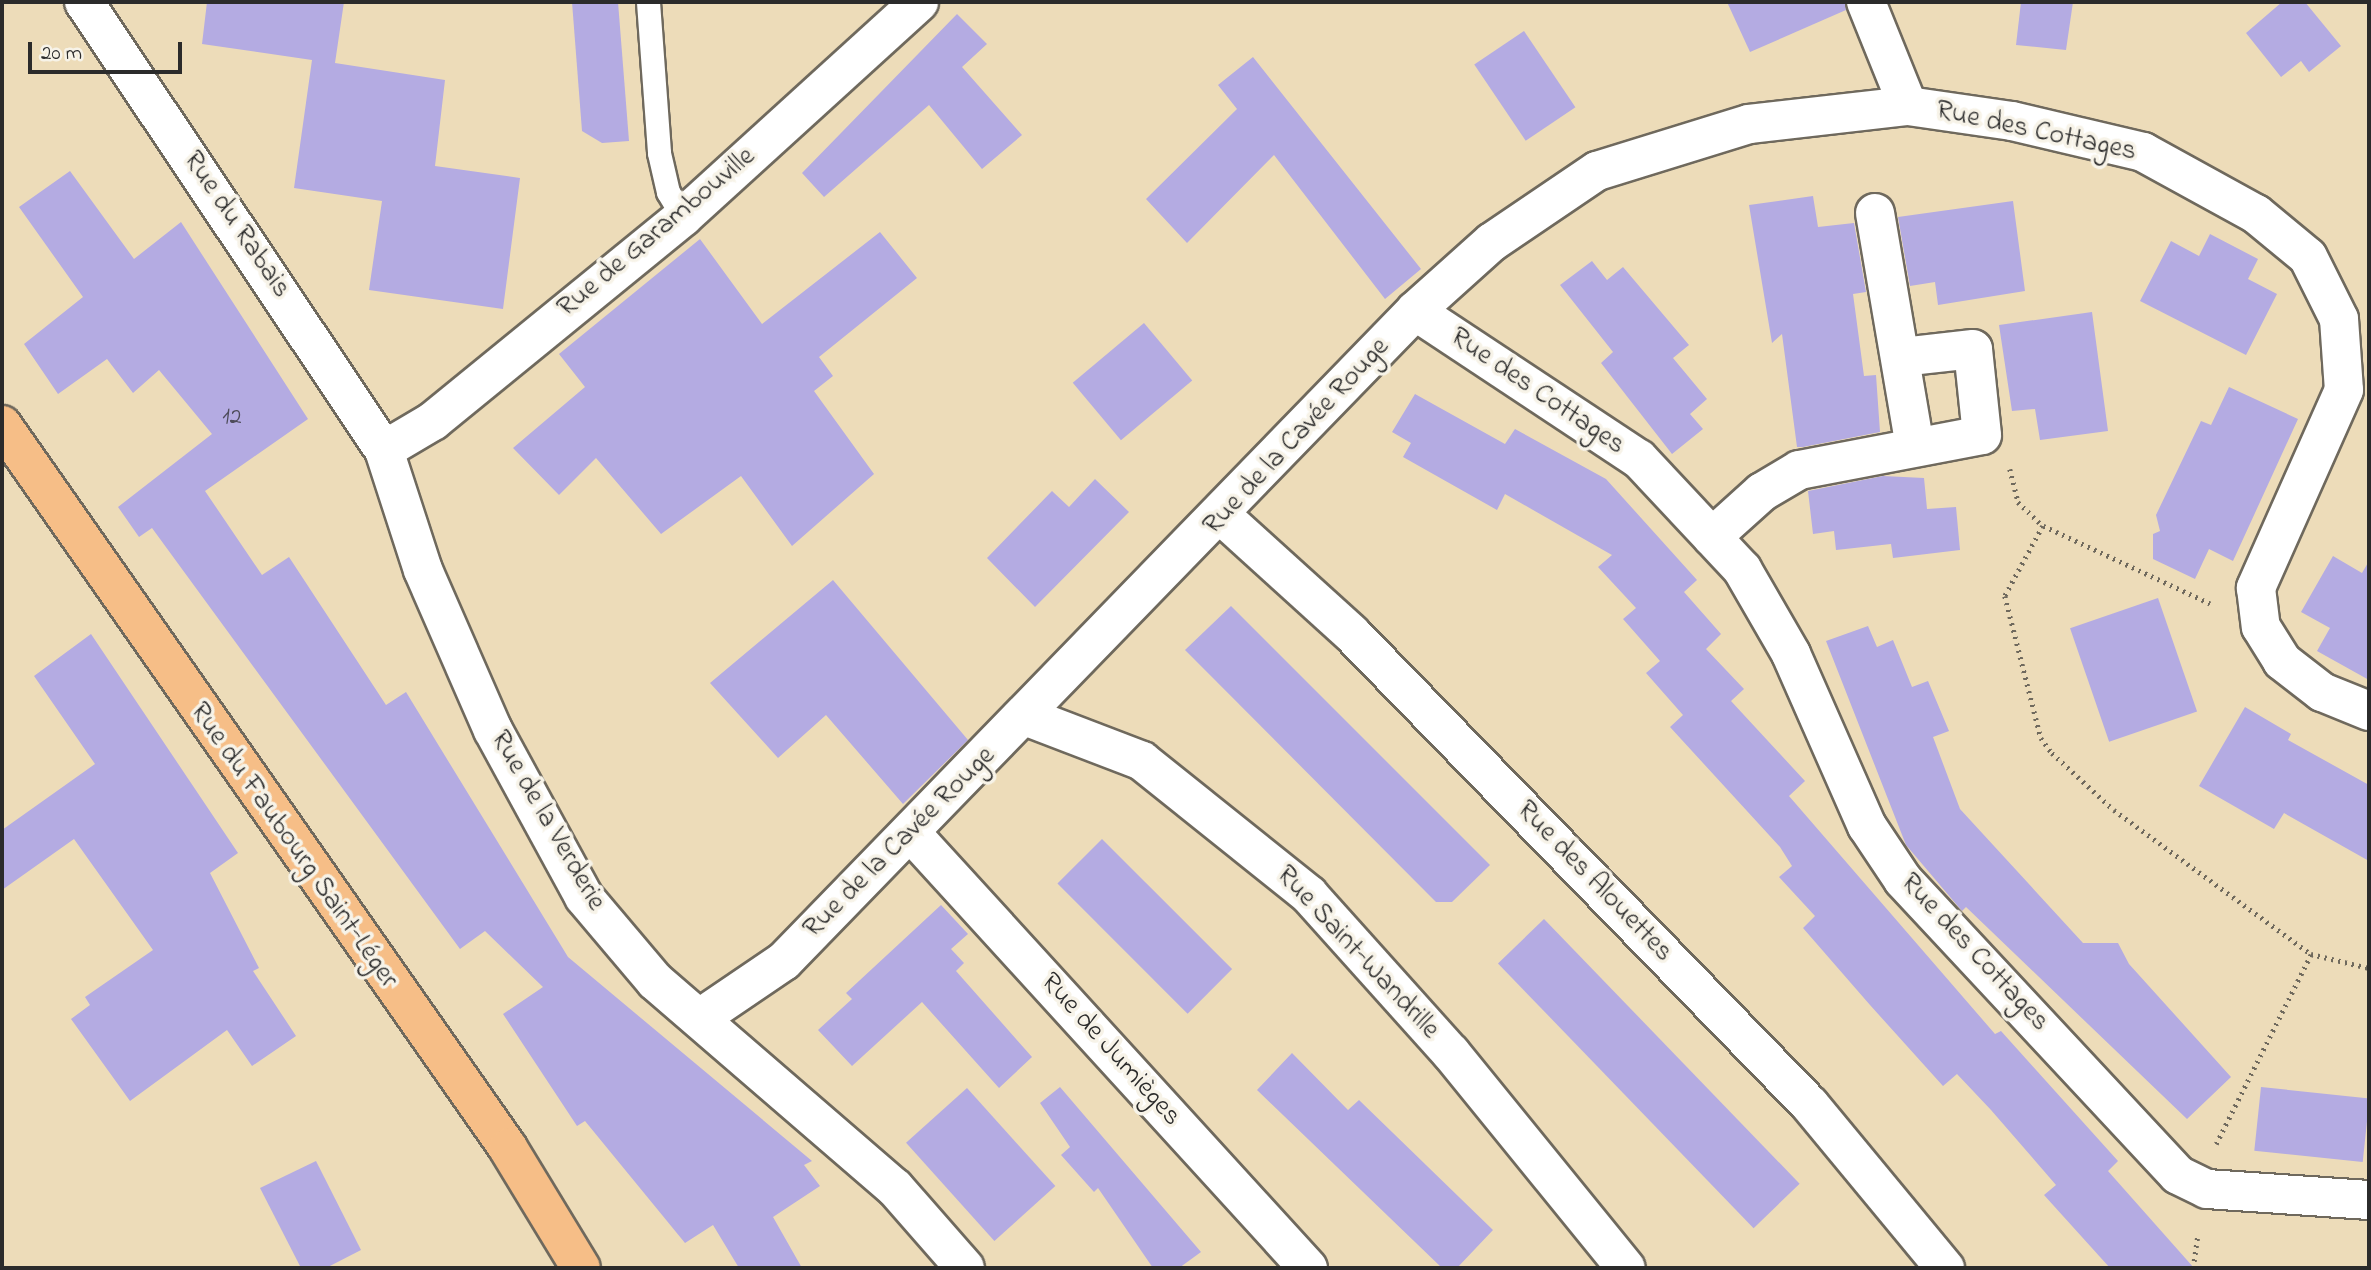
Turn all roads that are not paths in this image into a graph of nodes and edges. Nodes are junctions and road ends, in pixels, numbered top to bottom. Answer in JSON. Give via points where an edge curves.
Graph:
{"nodes":[{"id":1,"x":84,"y":2,"type":"edge"},
{"id":2,"x":648,"y":2,"type":"edge"},
{"id":3,"x":919,"y":2,"type":"edge"},
{"id":4,"x":1866,"y":2,"type":"edge"},
{"id":5,"x":1908,"y":106,"type":"junction"},
{"id":6,"x":1875,"y":213,"type":"dead end"},
{"id":7,"x":683,"y":217,"type":"junction"},
{"id":8,"x":1415,"y":311,"type":"junction"},
{"id":9,"x":1900,"y":357,"type":"junction"},
{"id":10,"x":2,"y":425,"type":"edge"},
{"id":11,"x":1915,"y":447,"type":"junction"},
{"id":12,"x":384,"y":450,"type":"junction"},
{"id":13,"x":1223,"y":516,"type":"junction"},
{"id":14,"x":1712,"y":537,"type":"junction"},
{"id":15,"x":2369,"y":711,"type":"edge"},
{"id":16,"x":1025,"y":716,"type":"junction"},
{"id":17,"x":911,"y":833,"type":"junction"},
{"id":18,"x":700,"y":1018,"type":"junction"},
{"id":19,"x":2369,"y":1200,"type":"edge"},
{"id":20,"x":582,"y":1268,"type":"edge"},
{"id":21,"x":965,"y":1268,"type":"edge"},
{"id":22,"x":1308,"y":1268,"type":"edge"},
{"id":23,"x":1626,"y":1268,"type":"edge"},
{"id":24,"x":1945,"y":1268,"type":"edge"}],
"edges":[{"from":1,"to":12,"type":"street","name":"Rue du Rabais"},
{"from":2,"to":7,"type":"lane","via":[[659,153],[668,192]]},
{"from":3,"to":7,"type":"street","name":"Rue de Garambouville"},
{"from":4,"to":5,"type":"street"},
{"from":5,"to":8,"type":"street","name":"Rue de la Cavée Rouge","via":[[1749,124],[1597,172],[1492,242]]},
{"from":5,"to":15,"type":"street","name":"Rue des Cottages","via":[[2012,121],[2143,152],[2256,214],[2308,257],[2339,318],[2344,390],[2256,588],[2261,627],[2282,661],[2322,692]]},
{"from":6,"to":9,"type":"street"},
{"from":7,"to":12,"type":"street","name":"Rue de Garambouville","via":[[433,422]]},
{"from":8,"to":13,"type":"street","name":"Rue de la Cavée Rouge"},
{"from":8,"to":14,"type":"street","name":"Rue des Cottages","via":[[1639,459]]},
{"from":9,"to":11,"type":"street"},
{"from":9,"to":11,"type":"street","via":[[1973,349],[1982,435]]},
{"from":10,"to":20,"type":"main road","name":"Rue du Faubourg Saint-Léger","via":[[508,1147]]},
{"from":11,"to":14,"type":"street","via":[[1799,470],[1762,492]]},
{"from":12,"to":18,"type":"street","name":"Rue de la Verderie","via":[[423,570],[493,730],[584,897],[655,981]]},
{"from":13,"to":16,"type":"street","name":"Rue de la Cavée Rouge"},
{"from":13,"to":24,"type":"street","name":"Rue des Alouettes","via":[[1351,633],[1810,1105]]},
{"from":14,"to":19,"type":"street","name":"Rue des Cottages","via":[[1742,569],[1791,654],[1867,826],[1903,880],[2178,1175],[2207,1189]]},
{"from":16,"to":17,"type":"street","name":"Rue de la Cavée Rouge"},
{"from":16,"to":23,"type":"street","name":"Rue Saint-Wandrille","via":[[1142,761],[1310,895],[1451,1053]]},
{"from":17,"to":18,"type":"street","name":"Rue de la Cavée Rouge","via":[[783,961]]},
{"from":17,"to":22,"type":"street","name":"Rue de Jumièges"},
{"from":18,"to":21,"type":"street","name":"Rue de la Verderie","via":[[895,1188]]}]}
